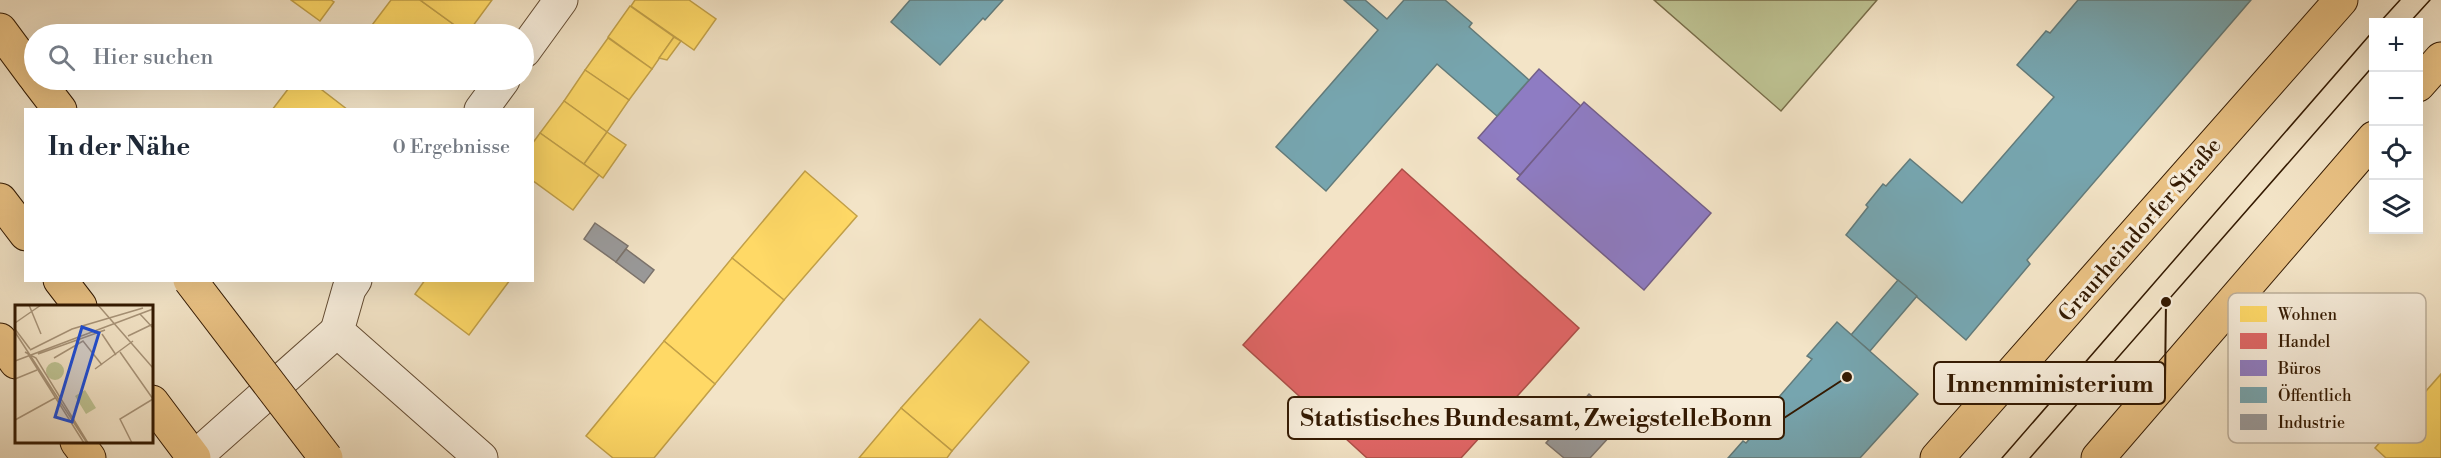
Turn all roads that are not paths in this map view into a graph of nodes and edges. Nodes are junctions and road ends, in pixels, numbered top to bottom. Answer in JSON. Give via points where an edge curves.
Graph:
{"nodes":[{"id":1,"x":561,"y":0,"type":"edge"},
{"id":2,"x":2341,"y":0,"type":"edge"},
{"id":3,"x":0,"y":30,"type":"edge"},
{"id":4,"x":534,"y":37,"type":"edge"},
{"id":5,"x":2441,"y":59,"type":"edge"},
{"id":6,"x":24,"y":62,"type":"edge"},
{"id":7,"x":2423,"y":79,"type":"edge"},
{"id":8,"x":45,"y":90,"type":"edge"},
{"id":9,"x":496,"y":90,"type":"edge"},
{"id":10,"x":58,"y":108,"type":"edge"},
{"id":11,"x":482,"y":108,"type":"edge"},
{"id":12,"x":2369,"y":143,"type":"edge"},
{"id":13,"x":0,"y":200,"type":"edge"},
{"id":14,"x":24,"y":231,"type":"edge"},
{"id":15,"x":62,"y":282,"type":"edge"},
{"id":16,"x":192,"y":282,"type":"edge"},
{"id":17,"x":352,"y":285,"type":"edge"},
{"id":18,"x":2240,"y":293,"type":"edge"},
{"id":19,"x":79,"y":305,"type":"edge"},
{"id":20,"x":2228,"y":307,"type":"edge"},
{"id":21,"x":337,"y":332,"type":"junction"},
{"id":22,"x":0,"y":340,"type":"edge"},
{"id":23,"x":15,"y":361,"type":"edge"},
{"id":24,"x":153,"y":403,"type":"edge"},
{"id":25,"x":78,"y":443,"type":"edge"},
{"id":26,"x":89,"y":458,"type":"edge"},
{"id":27,"x":194,"y":458,"type":"edge"},
{"id":28,"x":326,"y":458,"type":"edge"},
{"id":29,"x":481,"y":458,"type":"edge"},
{"id":30,"x":1937,"y":458,"type":"edge"},
{"id":31,"x":2098,"y":458,"type":"edge"}],
"edges":[{"from":1,"to":4,"type":"street"},
{"from":2,"to":30,"type":"main road","name":"Graurheindorfer Straße"},
{"from":3,"to":6,"type":"main road"},
{"from":5,"to":7,"type":"main road"},
{"from":8,"to":10,"type":"main road"},
{"from":9,"to":11,"type":"street"},
{"from":12,"to":18,"type":"main road"},
{"from":13,"to":14,"type":"main road"},
{"from":15,"to":19,"type":"main road"},
{"from":16,"to":28,"type":"main road","bridge":true},
{"from":17,"to":21,"type":"street"},
{"from":20,"to":31,"type":"main road"},
{"from":21,"to":27,"type":"street"},
{"from":21,"to":29,"type":"street"},
{"from":22,"to":23,"type":"main road"},
{"from":24,"to":27,"type":"main road"},
{"from":25,"to":26,"type":"main road"}]}
